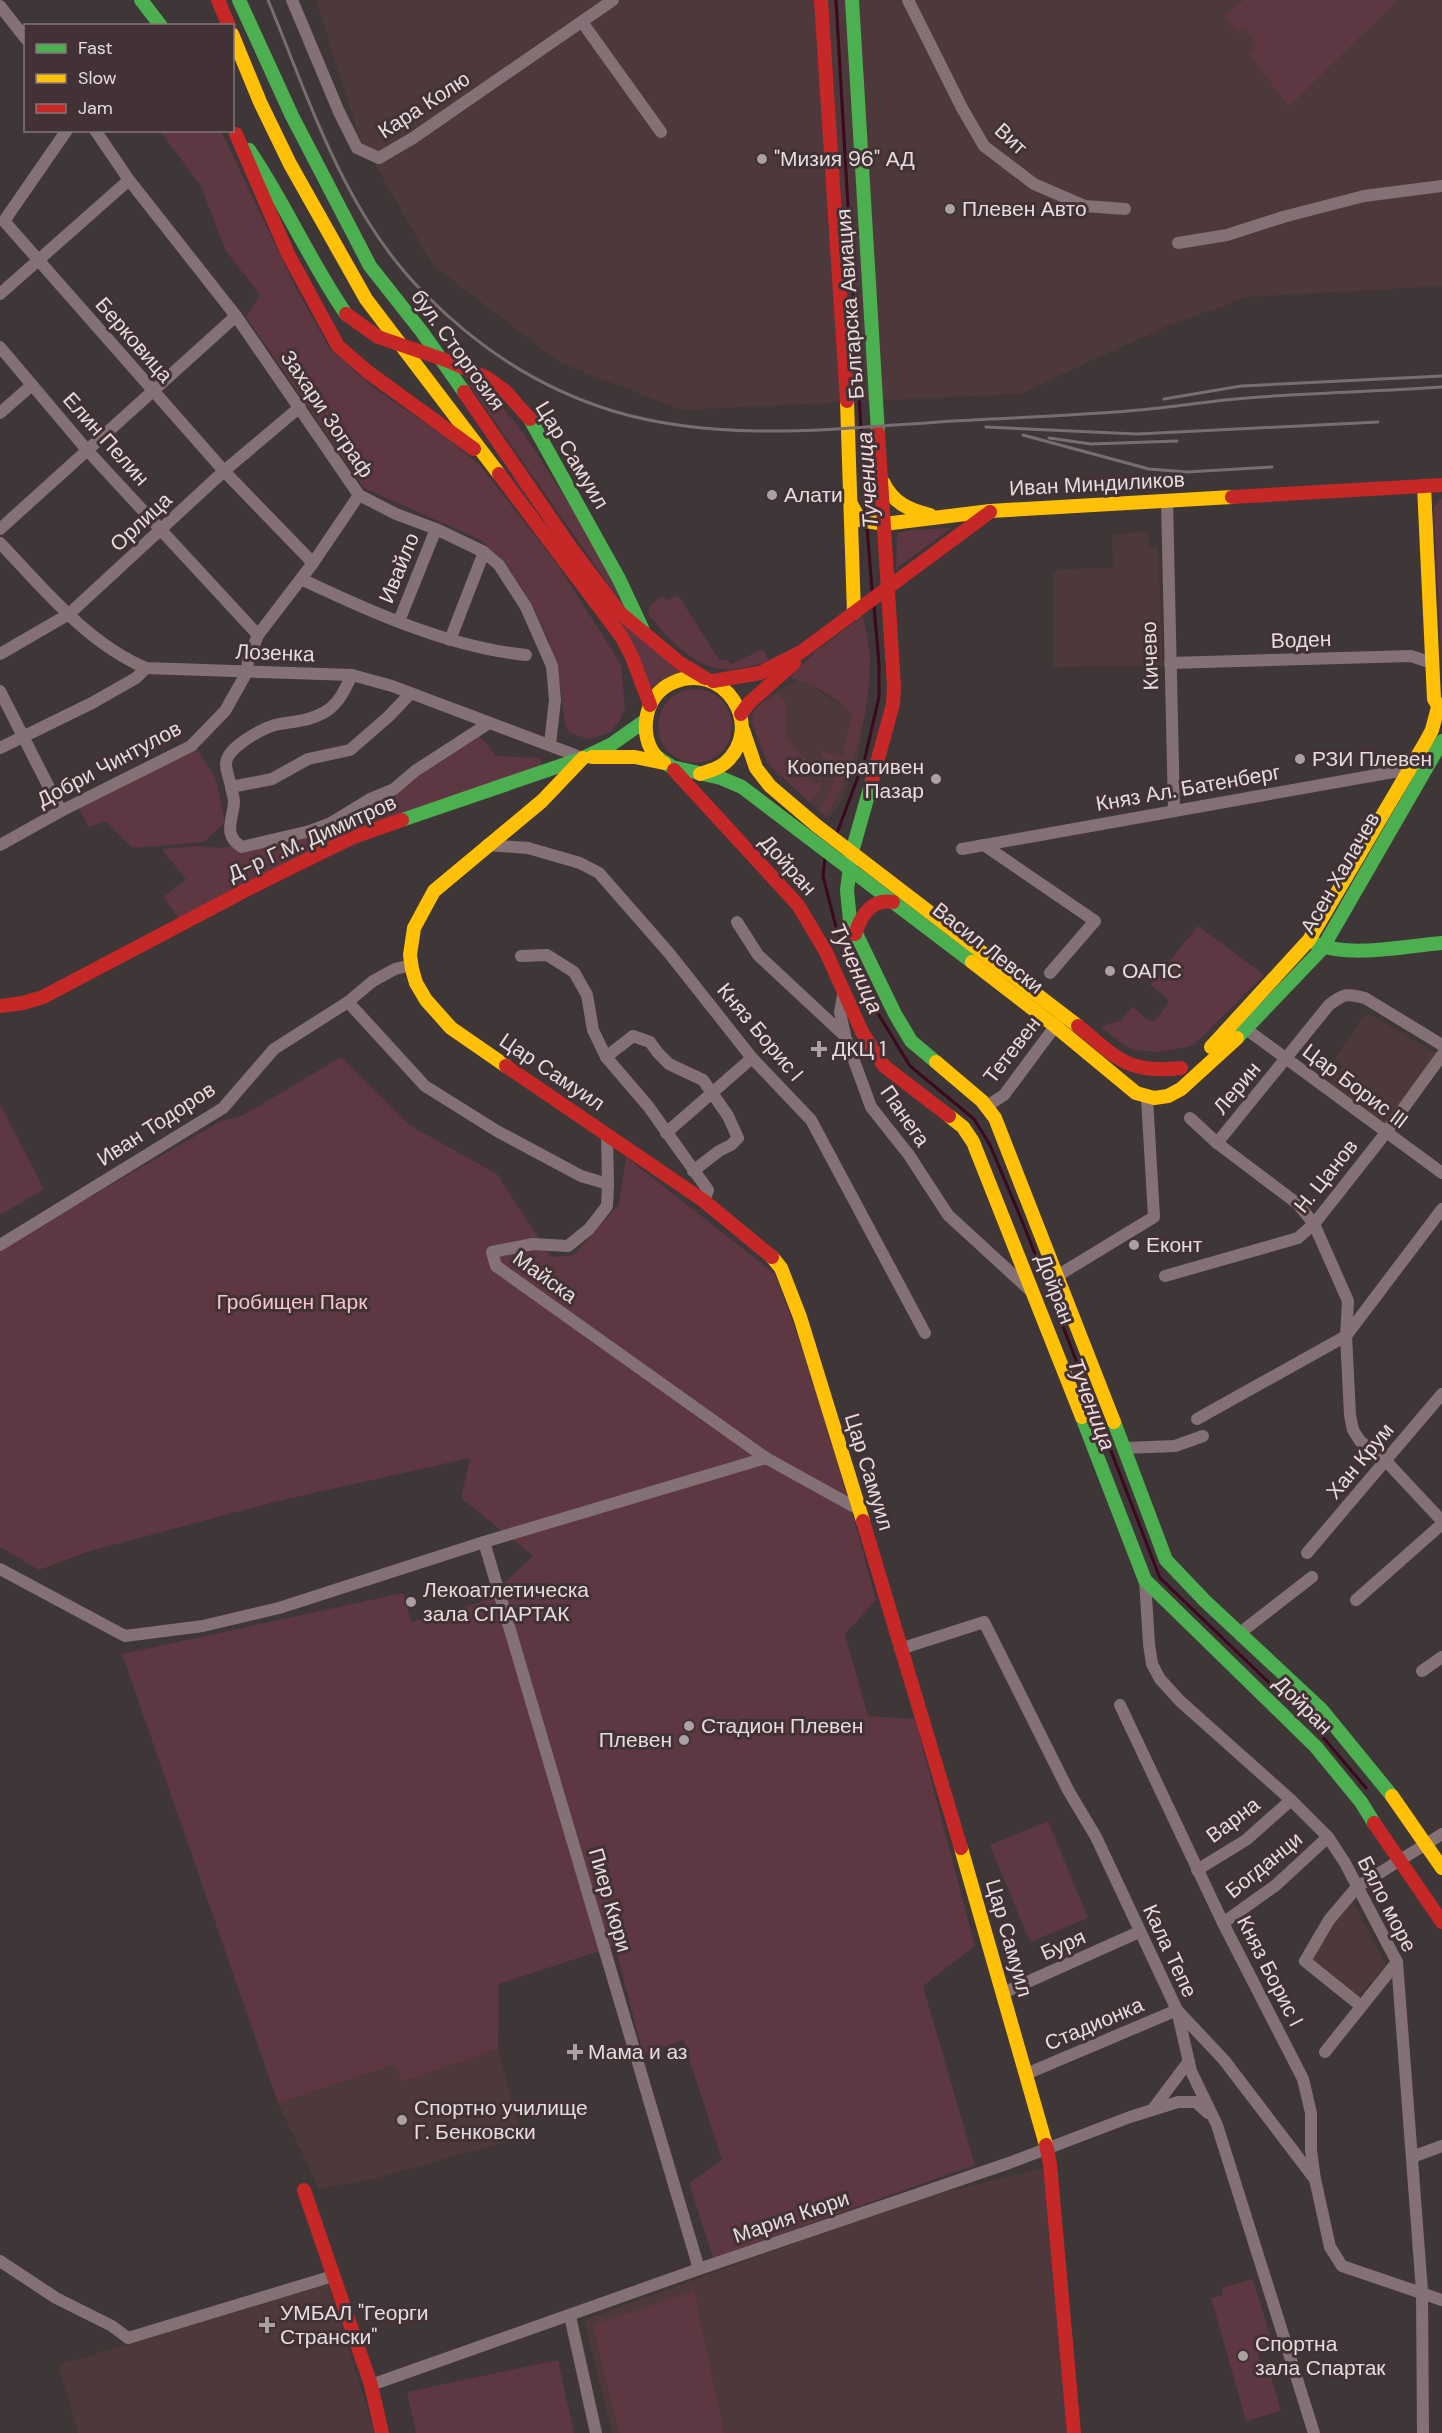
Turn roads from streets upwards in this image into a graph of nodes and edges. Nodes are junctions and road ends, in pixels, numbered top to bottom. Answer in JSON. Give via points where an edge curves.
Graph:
{"nodes":[{"id":1,"x":141,"y":0,"type":"edge"},
{"id":2,"x":218,"y":0,"type":"edge"},
{"id":3,"x":239,"y":0,"type":"edge"},
{"id":4,"x":292,"y":0,"type":"edge"},
{"id":5,"x":613,"y":0,"type":"edge"},
{"id":6,"x":821,"y":0,"type":"edge"},
{"id":7,"x":908,"y":0,"type":"edge"},
{"id":8,"x":852,"y":1,"type":"edge"},
{"id":9,"x":0,"y":6,"type":"edge"},
{"id":10,"x":582,"y":22,"type":"junction"},
{"id":11,"x":159,"y":24,"type":"edge"},
{"id":12,"x":228,"y":24,"type":"edge"},
{"id":13,"x":24,"y":36,"type":"edge"},
{"id":14,"x":234,"y":39,"type":"edge"},
{"id":15,"x":234,"y":131,"type":"edge"},
{"id":16,"x":66,"y":132,"type":"edge"},
{"id":17,"x":95,"y":132,"type":"edge"},
{"id":18,"x":661,"y":132,"type":"dead end"},
{"id":19,"x":129,"y":180,"type":"junction"},
{"id":20,"x":1442,"y":186,"type":"edge"},
{"id":21,"x":1125,"y":208,"type":"dead end"},
{"id":22,"x":1178,"y":243,"type":"dead end"},
{"id":23,"x":37,"y":259,"type":"junction"},
{"id":24,"x":0,"y":294,"type":"edge"},
{"id":25,"x":236,"y":316,"type":"junction"},
{"id":26,"x":0,"y":347,"type":"edge"},
{"id":27,"x":32,"y":385,"type":"junction"},
{"id":28,"x":152,"y":392,"type":"junction"},
{"id":29,"x":300,"y":407,"type":"junction"},
{"id":30,"x":0,"y":413,"type":"edge"},
{"id":31,"x":87,"y":450,"type":"junction"},
{"id":32,"x":491,"y":461,"type":"junction"},
{"id":33,"x":224,"y":471,"type":"junction"},
{"id":34,"x":881,"y":471,"type":"junction"},
{"id":35,"x":1442,"y":485,"type":"edge"},
{"id":36,"x":1424,"y":486,"type":"junction"},
{"id":37,"x":358,"y":495,"type":"junction"},
{"id":38,"x":1167,"y":501,"type":"junction"},
{"id":39,"x":851,"y":504,"type":"junction"},
{"id":40,"x":990,"y":511,"type":"junction"},
{"id":41,"x":937,"y":517,"type":"junction"},
{"id":42,"x":881,"y":524,"type":"junction"},
{"id":43,"x":436,"y":528,"type":"junction"},
{"id":44,"x":0,"y":529,"type":"edge"},
{"id":45,"x":162,"y":530,"type":"junction"},
{"id":46,"x":0,"y":543,"type":"edge"},
{"id":47,"x":484,"y":552,"type":"junction"},
{"id":48,"x":313,"y":563,"type":"junction"},
{"id":49,"x":301,"y":579,"type":"junction"},
{"id":50,"x":886,"y":589,"type":"junction"},
{"id":51,"x":859,"y":609,"type":"junction"},
{"id":52,"x":69,"y":614,"type":"junction"},
{"id":53,"x":399,"y":621,"type":"junction"},
{"id":54,"x":258,"y":634,"type":"junction"},
{"id":55,"x":645,"y":634,"type":"junction"},
{"id":56,"x":450,"y":640,"type":"junction"},
{"id":57,"x":801,"y":652,"type":"junction"},
{"id":58,"x":0,"y":654,"type":"edge"},
{"id":59,"x":526,"y":656,"type":"dead end"},
{"id":60,"x":1170,"y":663,"type":"junction"},
{"id":61,"x":1432,"y":663,"type":"junction"},
{"id":62,"x":146,"y":668,"type":"junction"},
{"id":63,"x":247,"y":672,"type":"junction"},
{"id":64,"x":352,"y":675,"type":"junction"},
{"id":65,"x":709,"y":680,"type":"junction"},
{"id":66,"x":0,"y":691,"type":"edge"},
{"id":67,"x":410,"y":694,"type":"junction"},
{"id":68,"x":650,"y":705,"type":"junction"},
{"id":69,"x":1440,"y":709,"type":"edge"},
{"id":70,"x":646,"y":720,"type":"junction"},
{"id":71,"x":742,"y":721,"type":"junction"},
{"id":72,"x":489,"y":723,"type":"junction"},
{"id":73,"x":24,"y":736,"type":"junction"},
{"id":74,"x":1442,"y":741,"type":"edge"},
{"id":75,"x":550,"y":744,"type":"junction"},
{"id":76,"x":0,"y":748,"type":"edge"},
{"id":77,"x":583,"y":758,"type":"junction"},
{"id":78,"x":669,"y":766,"type":"junction"},
{"id":79,"x":700,"y":774,"type":"junction"},
{"id":80,"x":1414,"y":777,"type":"junction"},
{"id":81,"x":231,"y":787,"type":"junction"},
{"id":82,"x":61,"y":810,"type":"junction"},
{"id":83,"x":1174,"y":810,"type":"junction"},
{"id":84,"x":813,"y":832,"type":"junction"},
{"id":85,"x":0,"y":845,"type":"edge"},
{"id":86,"x":487,"y":845,"type":"junction"},
{"id":87,"x":984,"y":845,"type":"junction"},
{"id":88,"x":835,"y":848,"type":"junction"},
{"id":89,"x":962,"y":849,"type":"dead end"},
{"id":90,"x":852,"y":852,"type":"junction"},
{"id":91,"x":849,"y":868,"type":"junction"},
{"id":92,"x":893,"y":902,"type":"junction"},
{"id":93,"x":737,"y":922,"type":"dead end"},
{"id":94,"x":855,"y":934,"type":"junction"},
{"id":95,"x":1309,"y":940,"type":"junction"},
{"id":96,"x":1442,"y":943,"type":"edge"},
{"id":97,"x":1322,"y":949,"type":"junction"},
{"id":98,"x":521,"y":956,"type":"dead end"},
{"id":99,"x":411,"y":965,"type":"junction"},
{"id":100,"x":1050,"y":973,"type":"dead end"},
{"id":101,"x":844,"y":990,"type":"junction"},
{"id":102,"x":348,"y":1002,"type":"junction"},
{"id":103,"x":0,"y":1006,"type":"edge"},
{"id":104,"x":1064,"y":1014,"type":"junction"},
{"id":105,"x":1055,"y":1026,"type":"junction"},
{"id":106,"x":1246,"y":1029,"type":"junction"},
{"id":107,"x":845,"y":1036,"type":"junction"},
{"id":108,"x":1442,"y":1045,"type":"edge"},
{"id":109,"x":1442,"y":1055,"type":"edge"},
{"id":110,"x":606,"y":1057,"type":"junction"},
{"id":111,"x":752,"y":1058,"type":"junction"},
{"id":112,"x":1287,"y":1059,"type":"junction"},
{"id":113,"x":1181,"y":1068,"type":"junction"},
{"id":114,"x":711,"y":1093,"type":"junction"},
{"id":115,"x":1147,"y":1098,"type":"junction"},
{"id":116,"x":987,"y":1106,"type":"junction"},
{"id":117,"x":1190,"y":1118,"type":"dead end"},
{"id":118,"x":666,"y":1132,"type":"junction"},
{"id":119,"x":1386,"y":1133,"type":"junction"},
{"id":120,"x":607,"y":1135,"type":"junction"},
{"id":121,"x":1216,"y":1143,"type":"junction"},
{"id":122,"x":693,"y":1172,"type":"junction"},
{"id":123,"x":1442,"y":1173,"type":"edge"},
{"id":124,"x":608,"y":1184,"type":"junction"},
{"id":125,"x":704,"y":1201,"type":"junction"},
{"id":126,"x":1442,"y":1209,"type":"edge"},
{"id":127,"x":1314,"y":1224,"type":"junction"},
{"id":128,"x":0,"y":1245,"type":"edge"},
{"id":129,"x":1057,"y":1276,"type":"junction"},
{"id":130,"x":1165,"y":1276,"type":"dead end"},
{"id":131,"x":1035,"y":1295,"type":"junction"},
{"id":132,"x":925,"y":1333,"type":"dead end"},
{"id":133,"x":1346,"y":1336,"type":"junction"},
{"id":134,"x":1442,"y":1394,"type":"edge"},
{"id":135,"x":1197,"y":1419,"type":"dead end"},
{"id":136,"x":1203,"y":1436,"type":"dead end"},
{"id":137,"x":1125,"y":1448,"type":"junction"},
{"id":138,"x":766,"y":1458,"type":"junction"},
{"id":139,"x":1385,"y":1460,"type":"junction"},
{"id":140,"x":860,"y":1510,"type":"junction"},
{"id":141,"x":1442,"y":1522,"type":"edge"},
{"id":142,"x":484,"y":1542,"type":"junction"},
{"id":143,"x":1307,"y":1553,"type":"dead end"},
{"id":144,"x":0,"y":1569,"type":"edge"},
{"id":145,"x":1312,"y":1577,"type":"dead end"},
{"id":146,"x":1145,"y":1580,"type":"junction"},
{"id":147,"x":1356,"y":1600,"type":"dead end"},
{"id":148,"x":1240,"y":1633,"type":"junction"},
{"id":149,"x":900,"y":1649,"type":"junction"},
{"id":150,"x":1442,"y":1657,"type":"edge"},
{"id":151,"x":1422,"y":1671,"type":"dead end"},
{"id":152,"x":1120,"y":1705,"type":"dead end"},
{"id":153,"x":1291,"y":1800,"type":"junction"},
{"id":154,"x":1442,"y":1834,"type":"edge"},
{"id":155,"x":1329,"y":1837,"type":"junction"},
{"id":156,"x":1425,"y":1844,"type":"junction"},
{"id":157,"x":1398,"y":1860,"type":"junction"},
{"id":158,"x":1442,"y":1868,"type":"edge"},
{"id":159,"x":1197,"y":1870,"type":"junction"},
{"id":160,"x":1357,"y":1887,"type":"junction"},
{"id":161,"x":1442,"y":1922,"type":"edge"},
{"id":162,"x":1223,"y":1923,"type":"junction"},
{"id":163,"x":1139,"y":1932,"type":"junction"},
{"id":164,"x":1397,"y":1962,"type":"junction"},
{"id":165,"x":1003,"y":1993,"type":"junction"},
{"id":166,"x":1361,"y":2006,"type":"junction"},
{"id":167,"x":1177,"y":2010,"type":"junction"},
{"id":168,"x":1325,"y":2052,"type":"dead end"},
{"id":169,"x":1189,"y":2061,"type":"junction"},
{"id":170,"x":1026,"y":2074,"type":"junction"},
{"id":171,"x":1153,"y":2109,"type":"junction"},
{"id":172,"x":1217,"y":2125,"type":"junction"},
{"id":173,"x":1442,"y":2146,"type":"edge"},
{"id":174,"x":1047,"y":2149,"type":"junction"},
{"id":175,"x":1412,"y":2157,"type":"junction"},
{"id":176,"x":1315,"y":2179,"type":"junction"},
{"id":177,"x":304,"y":2190,"type":"dead end"},
{"id":178,"x":0,"y":2261,"type":"edge"},
{"id":179,"x":699,"y":2269,"type":"junction"},
{"id":180,"x":333,"y":2276,"type":"junction"},
{"id":181,"x":1422,"y":2291,"type":"junction"},
{"id":182,"x":1442,"y":2300,"type":"edge"},
{"id":183,"x":570,"y":2316,"type":"junction"},
{"id":184,"x":370,"y":2385,"type":"junction"},
{"id":185,"x":382,"y":2433,"type":"edge"},
{"id":186,"x":596,"y":2433,"type":"edge"},
{"id":187,"x":1074,"y":2433,"type":"edge"},
{"id":188,"x":1314,"y":2433,"type":"edge"},
{"id":189,"x":1423,"y":2433,"type":"edge"}],
"edges":[{"from":1,"to":11,"type":"street"},
{"from":2,"to":12,"type":"street"},
{"from":3,"to":55,"type":"street","name":"бул. Сторгозия","via":[[292,116],[370,266],[422,332],[619,612]]},
{"from":4,"to":10,"type":"street","name":"Кара Колю","via":[[357,148],[379,158]]},
{"from":5,"to":10,"type":"street","name":"Кара Колю"},
{"from":6,"to":39,"type":"street","name":"Българска Авиация"},
{"from":7,"to":21,"type":"street","name":"Вит","via":[[984,146],[1034,184],[1085,206]]},
{"from":8,"to":34,"type":"street","name":"Българска Авиация"},
{"from":9,"to":13,"type":"street"},
{"from":10,"to":18,"type":"street"},
{"from":14,"to":32,"type":"street","name":"бул. Сторгозия","via":[[290,164],[366,299]]},
{"from":15,"to":32,"type":"street","name":"Цар Самуил","via":[[288,254],[338,346]]},
{"from":15,"to":55,"type":"street","name":"Цар Самуил","bridge":true,"via":[[268,177],[346,314],[384,340],[486,377],[530,419],[619,579]]},
{"from":16,"to":23,"type":"street","name":"Берковица","via":[[4,221]]},
{"from":17,"to":19,"type":"street","name":"Захари Зограф"},
{"from":19,"to":23,"type":"street"},
{"from":19,"to":25,"type":"street","name":"Захари Зограф"},
{"from":20,"to":22,"type":"street","via":[[1364,196],[1227,235]]},
{"from":23,"to":24,"type":"street"},
{"from":23,"to":28,"type":"street","name":"Берковица"},
{"from":25,"to":28,"type":"street"},
{"from":25,"to":29,"type":"street","name":"Захари Зограф"},
{"from":26,"to":27,"type":"street","name":"Елин Пелин"},
{"from":27,"to":30,"type":"street"},
{"from":27,"to":31,"type":"street","name":"Елин Пелин"},
{"from":28,"to":31,"type":"street"},
{"from":28,"to":33,"type":"street","name":"Берковица"},
{"from":29,"to":33,"type":"street","name":"Орлица"},
{"from":29,"to":37,"type":"street","name":"Захари Зограф"},
{"from":31,"to":44,"type":"street"},
{"from":31,"to":45,"type":"street","name":"Елин Пелин"},
{"from":32,"to":68,"type":"street","name":"бул. Сторгозия","via":[[621,636]]},
{"from":33,"to":45,"type":"street","name":"Орлица"},
{"from":33,"to":48,"type":"street","name":"Берковица"},
{"from":34,"to":41,"type":"street","via":[[887,491],[900,505]]},
{"from":34,"to":42,"type":"street","name":"Българска Авиация"},
{"from":35,"to":36,"type":"street","name":"Иван Миндиликов"},
{"from":36,"to":38,"type":"street","name":"Иван Миндиликов"},
{"from":36,"to":61,"type":"street"},
{"from":37,"to":43,"type":"street","name":"Захари Зограф"},
{"from":37,"to":48,"type":"street","name":"Добри Чинтулов"},
{"from":38,"to":40,"type":"street","name":"Иван Миндиликов"},
{"from":38,"to":60,"type":"street","name":"Кичево"},
{"from":39,"to":42,"type":"street","via":[[860,520]]},
{"from":39,"to":51,"type":"street","name":"Българска Авиация"},
{"from":40,"to":41,"type":"street"},
{"from":40,"to":50,"type":"street","name":"Иван Миндиликов"},
{"from":41,"to":42,"type":"street"},
{"from":42,"to":50,"type":"street","name":"Българска Авиация"},
{"from":43,"to":47,"type":"street","name":"Захари Зограф"},
{"from":43,"to":53,"type":"street","name":"Ивайло"},
{"from":45,"to":52,"type":"street","name":"Орлица"},
{"from":45,"to":54,"type":"street","name":"Елин Пелин"},
{"from":46,"to":52,"type":"street","name":"Лозенка"},
{"from":47,"to":56,"type":"street"},
{"from":47,"to":75,"type":"street","name":"Захари Зограф","via":[[499,565],[526,607],[552,666],[555,700]]},
{"from":48,"to":49,"type":"street","name":"Добри Чинтулов"},
{"from":49,"to":53,"type":"street"},
{"from":49,"to":54,"type":"street","name":"Добри Чинтулов"},
{"from":50,"to":51,"type":"street","name":"Иван Миндиликов"},
{"from":50,"to":90,"type":"street","name":"Българска Авиация","via":[[894,694]]},
{"from":51,"to":57,"type":"street","name":"Иван Миндиликов"},
{"from":52,"to":58,"type":"street","name":"Орлица"},
{"from":52,"to":62,"type":"street","name":"Лозенка","via":[[123,658]]},
{"from":53,"to":56,"type":"street"},
{"from":54,"to":63,"type":"street","name":"Добри Чинтулов"},
{"from":55,"to":65,"type":"street","name":"бул. Сторгозия","via":[[680,663]]},
{"from":56,"to":59,"type":"street"},
{"from":57,"to":65,"type":"street","name":"Иван Миндиликов","via":[[760,673]]},
{"from":57,"to":71,"type":"street","name":"Иван Миндиликов","via":[[755,698]]},
{"from":60,"to":61,"type":"street","name":"Воден","via":[[1411,656]]},
{"from":60,"to":83,"type":"street","name":"Кичево"},
{"from":61,"to":69,"type":"street","via":[[1434,699]]},
{"from":62,"to":63,"type":"street","name":"Лозенка"},
{"from":62,"to":73,"type":"street","via":[[92,703]]},
{"from":63,"to":64,"type":"street","name":"Лозенка"},
{"from":63,"to":82,"type":"street","name":"Добри Чинтулов","via":[[225,711],[191,746]]},
{"from":64,"to":67,"type":"street","name":"Лозенка"},
{"from":64,"to":81,"type":"street","via":[[340,699],[327,711],[307,720],[273,726],[231,751],[225,763]]},
{"from":65,"to":68,"type":"street","via":[[693,677],[668,685]]},
{"from":65,"to":71,"type":"street","via":[[730,695]]},
{"from":66,"to":73,"type":"street"},
{"from":67,"to":72,"type":"street","name":"Лозенка"},
{"from":67,"to":81,"type":"street","via":[[350,750],[308,759],[272,779]]},
{"from":68,"to":70,"type":"street"},
{"from":69,"to":80,"type":"street","name":"Асен Халачев"},
{"from":70,"to":77,"type":"street","name":"Д-р Г.М. Димитров"},
{"from":70,"to":78,"type":"street","via":[[649,744]]},
{"from":71,"to":79,"type":"street","via":[[734,754],[713,770]]},
{"from":71,"to":84,"type":"street","name":"Васил Левски","via":[[751,758],[762,777]]},
{"from":72,"to":75,"type":"street","name":"Лозенка"},
{"from":72,"to":81,"type":"street","via":[[394,789],[310,831],[242,847],[229,832],[234,801]]},
{"from":73,"to":76,"type":"street"},
{"from":73,"to":82,"type":"street"},
{"from":74,"to":80,"type":"street","name":"Асен Халачев"},
{"from":75,"to":77,"type":"street","name":"Лозенка"},
{"from":77,"to":78,"type":"street","via":[[626,757]]},
{"from":77,"to":86,"type":"street","name":"Цар Самуил","via":[[542,801]]},
{"from":77,"to":103,"type":"street","name":"Д-р Г.М. Димитров","via":[[356,836],[42,997]]},
{"from":78,"to":79,"type":"street"},
{"from":78,"to":101,"type":"street","name":"Дойран","via":[[798,905]]},
{"from":79,"to":84,"type":"street","name":"Васил Левски","via":[[742,787]]},
{"from":80,"to":83,"type":"street","name":"Княз Ал. Батенберг","via":[[1399,771]]},
{"from":80,"to":95,"type":"street","name":"Асен Халачев"},
{"from":80,"to":97,"type":"street","name":"Асен Халачев"},
{"from":82,"to":85,"type":"street","name":"Добри Чинтулов"},
{"from":83,"to":87,"type":"street","name":"Княз Ал. Батенберг"},
{"from":84,"to":88,"type":"street","name":"Васил Левски"},
{"from":86,"to":99,"type":"street","name":"Цар Самуил","via":[[434,891],[421,909],[412,932]]},
{"from":86,"to":111,"type":"street","name":"Княз Борис I","via":[[528,848],[580,863],[599,873]]},
{"from":87,"to":89,"type":"street","name":"Княз Ал. Батенберг"},
{"from":87,"to":100,"type":"street","via":[[1095,921]]},
{"from":88,"to":90,"type":"street","name":"Васил Левски"},
{"from":88,"to":91,"type":"street","name":"Васил Левски"},
{"from":90,"to":91,"type":"street","name":"Дойран"},
{"from":90,"to":104,"type":"street","name":"Васил Левски"},
{"from":91,"to":92,"type":"street","name":"Васил Левски"},
{"from":91,"to":94,"type":"street","name":"Дойран","via":[[847,908]]},
{"from":92,"to":94,"type":"street","via":[[883,900],[870,908]]},
{"from":92,"to":105,"type":"street","name":"Васил Левски"},
{"from":93,"to":107,"type":"street","name":"Панега","via":[[758,955]]},
{"from":94,"to":116,"type":"street","name":"Дойран","via":[[910,1041]]},
{"from":95,"to":97,"type":"street"},
{"from":95,"to":113,"type":"street","name":"Асен Халачев","via":[[1217,1041]]},
{"from":96,"to":97,"type":"street"},
{"from":97,"to":106,"type":"street","name":"Асен Халачев"},
{"from":98,"to":110,"type":"street","via":[[547,955],[574,972],[587,995],[592,1030]]},
{"from":99,"to":102,"type":"street","name":"Иван Тодоров","via":[[373,981]]},
{"from":99,"to":120,"type":"street","name":"Цар Самуил","via":[[422,995],[451,1028]]},
{"from":101,"to":107,"type":"street","via":[[840,1012]]},
{"from":101,"to":131,"type":"street","name":"Дойран","via":[[862,1032],[884,1066],[963,1127],[973,1142]]},
{"from":102,"to":124,"type":"street","via":[[425,1086],[549,1160]]},
{"from":102,"to":128,"type":"street","name":"Иван Тодоров","via":[[274,1049],[223,1108]]},
{"from":104,"to":105,"type":"street","name":"Тетевен"},
{"from":104,"to":113,"type":"street","name":"Васил Левски","via":[[1126,1064],[1155,1071]]},
{"from":105,"to":115,"type":"street","name":"Васил Левски","via":[[1129,1088]]},
{"from":105,"to":116,"type":"street","name":"Тетевен","via":[[1004,1095]]},
{"from":106,"to":112,"type":"street","name":"Цар Борис III"},
{"from":106,"to":115,"type":"street","name":"Асен Халачев","via":[[1181,1089],[1168,1096]]},
{"from":107,"to":131,"type":"street","name":"Панега","via":[[871,1107],[909,1155],[948,1215]]},
{"from":108,"to":112,"type":"street","name":"Лерин","via":[[1365,998],[1342,995],[1329,1005]]},
{"from":109,"to":119,"type":"street","name":"Н. Цанов"},
{"from":110,"to":114,"type":"street","via":[[633,1036],[650,1042],[669,1064],[703,1080]]},
{"from":110,"to":118,"type":"street"},
{"from":111,"to":114,"type":"street"},
{"from":111,"to":132,"type":"street","name":"Княз Борис I","via":[[811,1120]]},
{"from":112,"to":119,"type":"street","name":"Цар Борис III"},
{"from":112,"to":121,"type":"street","name":"Лерин"},
{"from":113,"to":115,"type":"street","name":"Асен Халачев","via":[[1153,1081]]},
{"from":114,"to":118,"type":"street"},
{"from":114,"to":122,"type":"street","via":[[738,1138]]},
{"from":115,"to":129,"type":"street","via":[[1154,1217]]},
{"from":116,"to":129,"type":"street","name":"Дойран"},
{"from":117,"to":121,"type":"street"},
{"from":118,"to":122,"type":"street"},
{"from":119,"to":123,"type":"street","name":"Цар Борис III"},
{"from":119,"to":127,"type":"street","name":"Н. Цанов"},
{"from":120,"to":124,"type":"street"},
{"from":120,"to":125,"type":"street","name":"Цар Самуил"},
{"from":121,"to":127,"type":"street","via":[[1298,1204]]},
{"from":122,"to":125,"type":"street","via":[[708,1190]]},
{"from":124,"to":138,"type":"street","name":"Майска","via":[[607,1206],[589,1229],[568,1246],[533,1244],[492,1252],[496,1266]]},
{"from":125,"to":140,"type":"street","name":"Цар Самуил","via":[[781,1268]]},
{"from":126,"to":133,"type":"street"},
{"from":127,"to":130,"type":"street","name":"Н. Цанов","via":[[1298,1238]]},
{"from":127,"to":133,"type":"street","via":[[1348,1301]]},
{"from":129,"to":137,"type":"street","name":"Дойран"},
{"from":131,"to":146,"type":"street","name":"Дойран"},
{"from":133,"to":135,"type":"street"},
{"from":133,"to":139,"type":"street","via":[[1353,1430],[1360,1441]]},
{"from":134,"to":139,"type":"street","name":"Хан Крум"},
{"from":136,"to":137,"type":"street","via":[[1175,1446]]},
{"from":137,"to":148,"type":"street","name":"Дойран","via":[[1166,1560]]},
{"from":138,"to":140,"type":"street","name":"Майска"},
{"from":138,"to":142,"type":"street"},
{"from":139,"to":141,"type":"street"},
{"from":139,"to":143,"type":"street","name":"Хан Крум"},
{"from":140,"to":149,"type":"street","name":"Цар Самуил"},
{"from":141,"to":147,"type":"street"},
{"from":142,"to":144,"type":"street","via":[[279,1608],[202,1626],[125,1636]]},
{"from":142,"to":179,"type":"street","name":"Пиер Кюри"},
{"from":145,"to":148,"type":"street"},
{"from":146,"to":153,"type":"street","name":"Бяло море","via":[[1152,1664],[1160,1679]]},
{"from":146,"to":157,"type":"street","name":"Дойран","via":[[1316,1747],[1360,1802]]},
{"from":148,"to":156,"type":"street","name":"Дойран","via":[[1322,1709],[1382,1782]]},
{"from":149,"to":163,"type":"street","name":"Кала Тепе","via":[[984,1622],[1068,1790],[1096,1837]]},
{"from":149,"to":165,"type":"street","name":"Цар Самуил"},
{"from":150,"to":151,"type":"street"},
{"from":152,"to":159,"type":"street","name":"Княз Борис I"},
{"from":153,"to":155,"type":"street","name":"Бяло море"},
{"from":153,"to":159,"type":"street","name":"Варна","via":[[1246,1840]]},
{"from":154,"to":156,"type":"street"},
{"from":155,"to":160,"type":"street","name":"Бяло море"},
{"from":155,"to":162,"type":"street","name":"Богданци","via":[[1276,1885]]},
{"from":156,"to":157,"type":"street"},
{"from":156,"to":158,"type":"street","name":"Дойран"},
{"from":157,"to":160,"type":"street"},
{"from":157,"to":161,"type":"street","name":"Дойран"},
{"from":159,"to":162,"type":"street","name":"Княз Борис I"},
{"from":160,"to":164,"type":"street","name":"Бяло море"},
{"from":160,"to":166,"type":"street","via":[[1329,1920],[1305,1961]]},
{"from":162,"to":176,"type":"street","name":"Княз Борис I","via":[[1303,2079],[1311,2113]]},
{"from":163,"to":165,"type":"street","name":"Буря"},
{"from":163,"to":167,"type":"street","name":"Кала Тепе"},
{"from":164,"to":166,"type":"street"},
{"from":164,"to":175,"type":"street","name":"Бяло море"},
{"from":165,"to":170,"type":"street","name":"Цар Самуил"},
{"from":166,"to":168,"type":"street"},
{"from":167,"to":169,"type":"street","name":"Кала Тепе"},
{"from":167,"to":170,"type":"street","name":"Стадионка"},
{"from":167,"to":176,"type":"street","via":[[1224,2060]]},
{"from":169,"to":171,"type":"street"},
{"from":169,"to":172,"type":"street","name":"Кала Тепе"},
{"from":170,"to":174,"type":"street","name":"Цар Самуил"},
{"from":171,"to":172,"type":"street","name":"Мария Кюри","via":[[1196,2102]]},
{"from":171,"to":174,"type":"street","name":"Мария Кюри"},
{"from":172,"to":188,"type":"street","name":"Кала Тепе"},
{"from":173,"to":175,"type":"street"},
{"from":174,"to":179,"type":"street","name":"Мария Кюри"},
{"from":174,"to":187,"type":"street","name":"Цар Самуил"},
{"from":175,"to":181,"type":"street","name":"Бяло море"},
{"from":176,"to":181,"type":"street","name":"Княз Борис I","via":[[1330,2247],[1342,2265]]},
{"from":177,"to":180,"type":"street"},
{"from":178,"to":180,"type":"street","via":[[128,2338]]},
{"from":179,"to":183,"type":"street","name":"Мария Кюри"},
{"from":180,"to":184,"type":"street"},
{"from":181,"to":182,"type":"street"},
{"from":181,"to":189,"type":"street","name":"Бяло море"},
{"from":183,"to":184,"type":"street","name":"Мария Кюри"},
{"from":183,"to":186,"type":"street"},
{"from":184,"to":185,"type":"street"}]}
